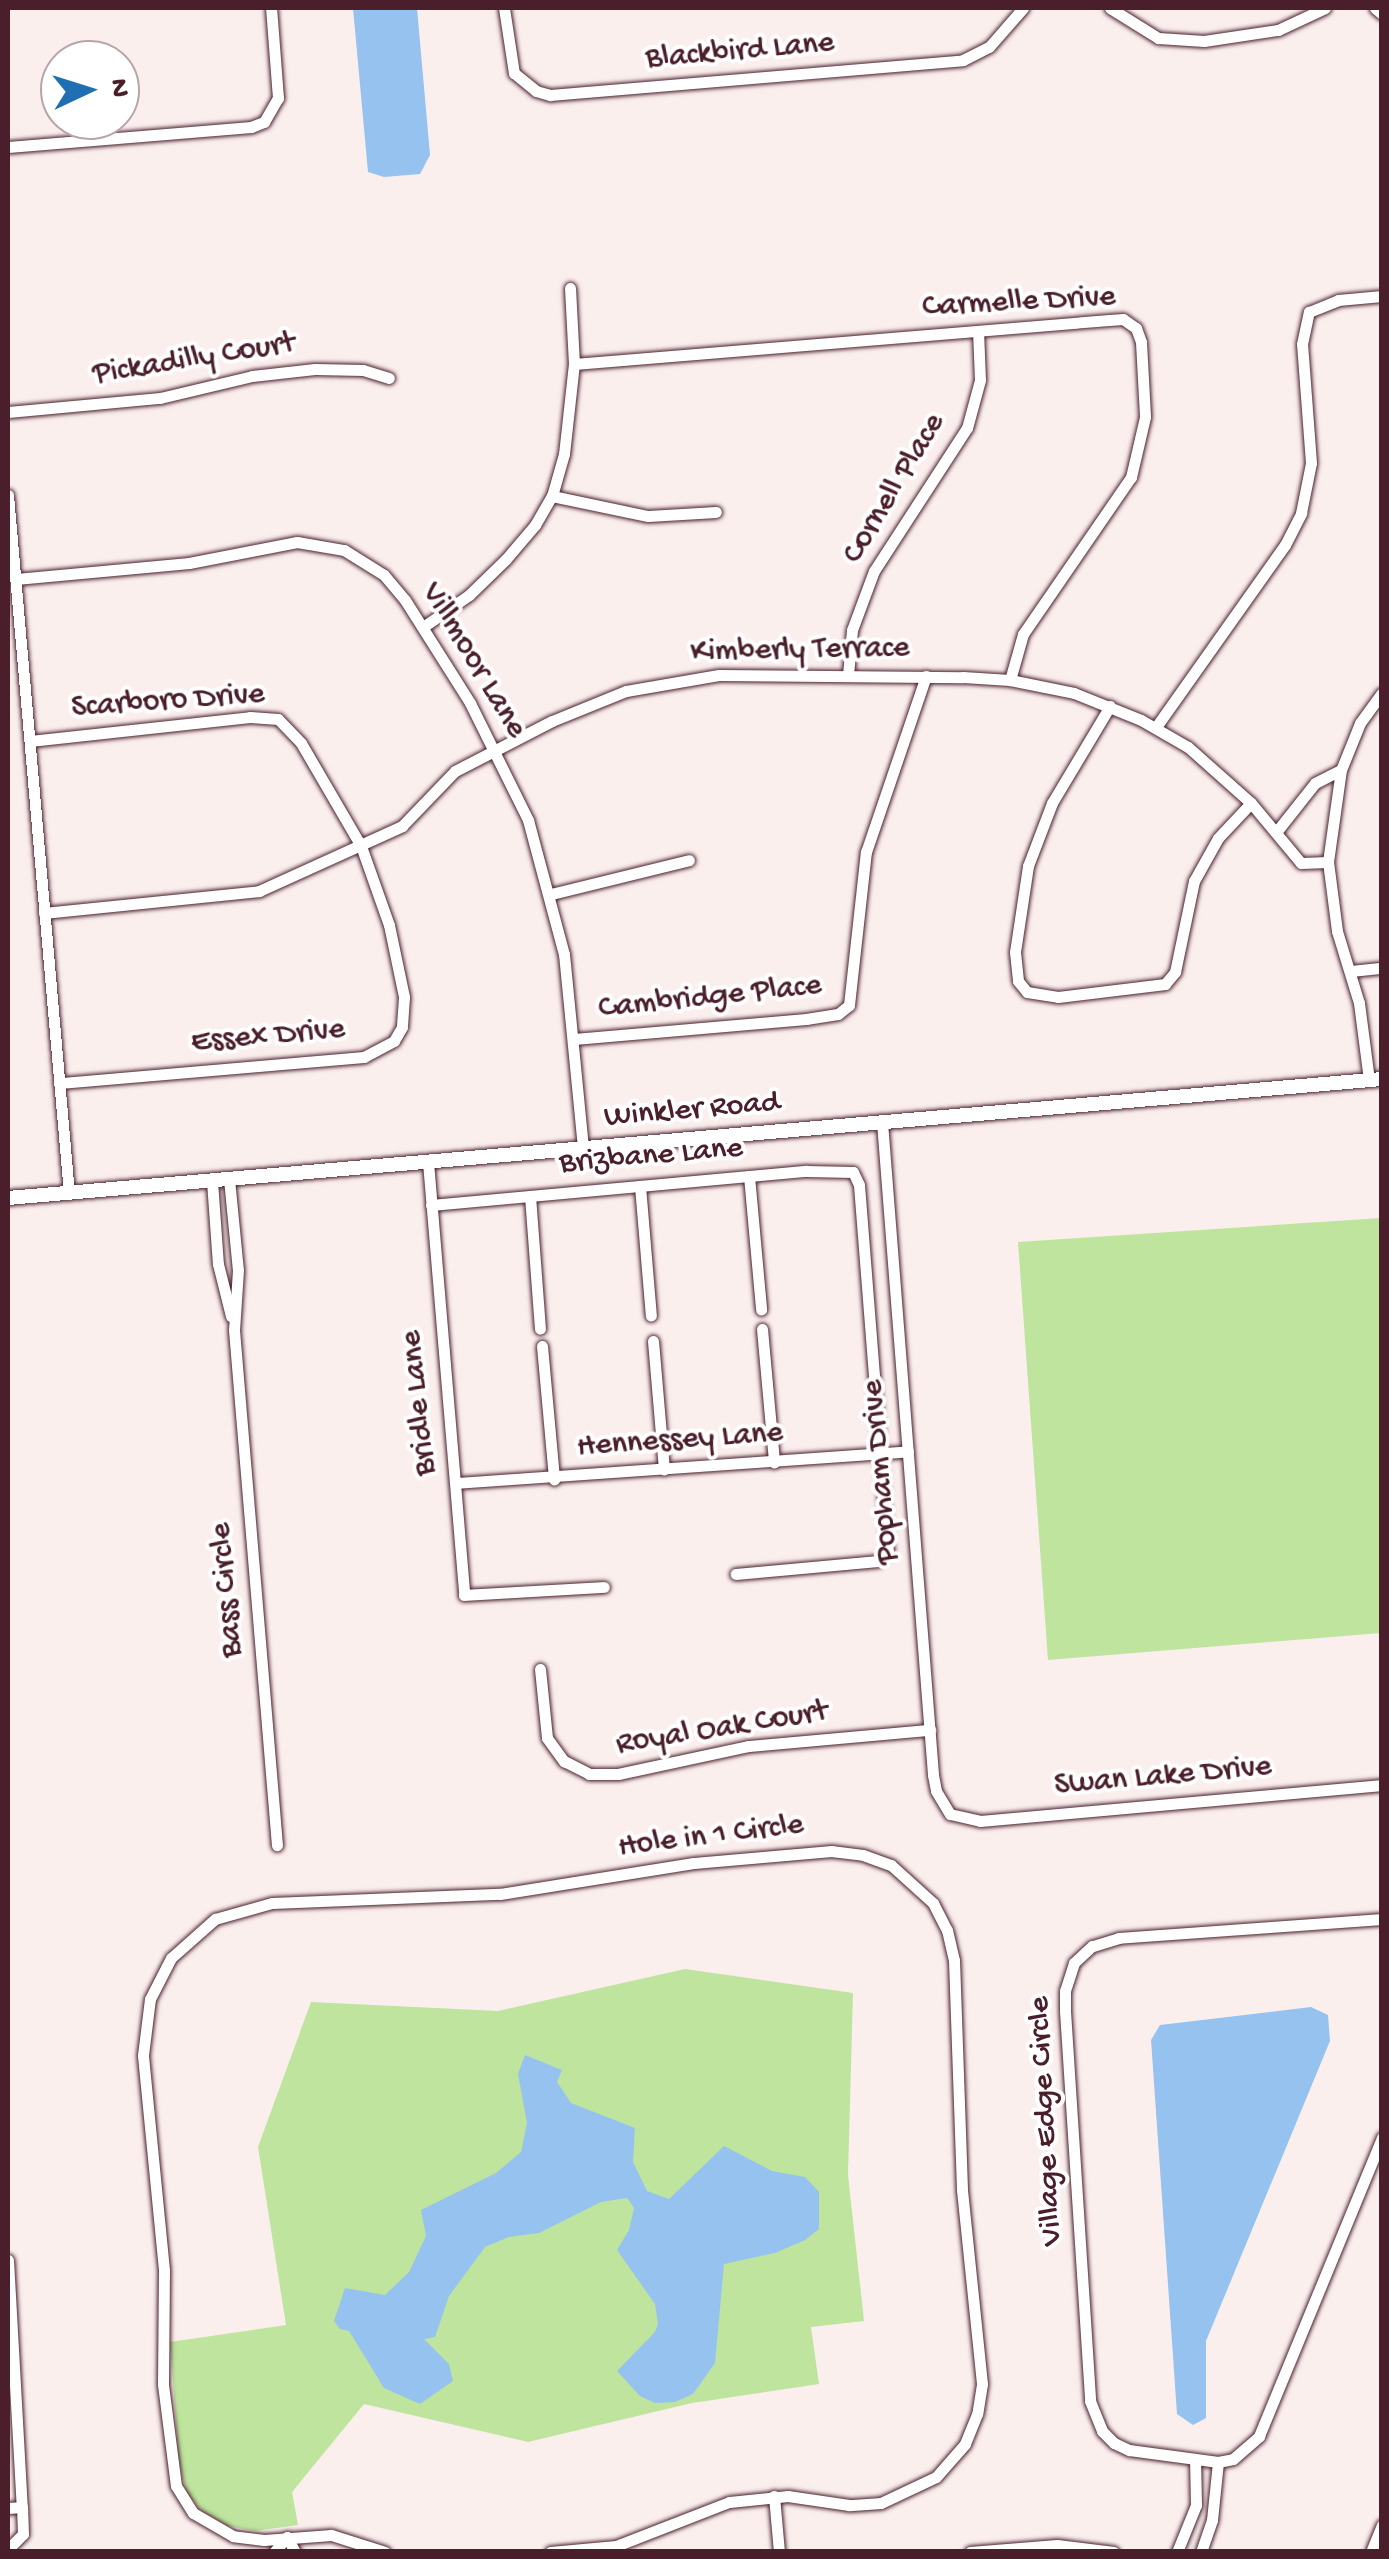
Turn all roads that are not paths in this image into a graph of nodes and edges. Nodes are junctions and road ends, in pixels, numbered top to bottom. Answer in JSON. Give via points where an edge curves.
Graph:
{"nodes":[{"id":1,"x":271,"y":8,"type":"edge"},
{"id":2,"x":504,"y":8,"type":"edge"},
{"id":3,"x":1023,"y":8,"type":"edge"},
{"id":4,"x":1110,"y":8,"type":"edge"},
{"id":5,"x":1325,"y":8,"type":"edge"},
{"id":6,"x":1375,"y":8,"type":"edge"},
{"id":7,"x":1382,"y":14,"type":"edge"},
{"id":8,"x":8,"y":147,"type":"edge"},
{"id":9,"x":570,"y":288,"type":"dead end"},
{"id":10,"x":1381,"y":296,"type":"edge"},
{"id":11,"x":978,"y":331,"type":"junction"},
{"id":12,"x":574,"y":364,"type":"junction"},
{"id":13,"x":389,"y":378,"type":"dead end"},
{"id":14,"x":8,"y":412,"type":"edge"},
{"id":15,"x":8,"y":495,"type":"edge"},
{"id":16,"x":552,"y":496,"type":"junction"},
{"id":17,"x":716,"y":512,"type":"dead end"},
{"id":18,"x":16,"y":579,"type":"junction"},
{"id":19,"x":424,"y":627,"type":"junction"},
{"id":20,"x":848,"y":675,"type":"junction"},
{"id":21,"x":926,"y":676,"type":"junction"},
{"id":22,"x":1010,"y":680,"type":"junction"},
{"id":23,"x":1382,"y":693,"type":"edge"},
{"id":24,"x":1110,"y":706,"type":"junction"},
{"id":25,"x":1156,"y":727,"type":"junction"},
{"id":26,"x":30,"y":740,"type":"junction"},
{"id":27,"x":496,"y":749,"type":"junction"},
{"id":28,"x":1341,"y":770,"type":"junction"},
{"id":29,"x":1251,"y":802,"type":"junction"},
{"id":30,"x":1277,"y":830,"type":"junction"},
{"id":31,"x":361,"y":846,"type":"junction"},
{"id":32,"x":689,"y":860,"type":"dead end"},
{"id":33,"x":1328,"y":862,"type":"junction"},
{"id":34,"x":551,"y":894,"type":"junction"},
{"id":35,"x":44,"y":913,"type":"junction"},
{"id":36,"x":1382,"y":968,"type":"edge"},
{"id":37,"x":1351,"y":970,"type":"junction"},
{"id":38,"x":574,"y":1038,"type":"junction"},
{"id":39,"x":1375,"y":1080,"type":"edge"},
{"id":40,"x":59,"y":1083,"type":"junction"},
{"id":41,"x":882,"y":1122,"type":"junction"},
{"id":42,"x":583,"y":1148,"type":"junction"},
{"id":43,"x":428,"y":1162,"type":"junction"},
{"id":44,"x":749,"y":1176,"type":"junction"},
{"id":45,"x":230,"y":1179,"type":"junction"},
{"id":46,"x":212,"y":1180,"type":"junction"},
{"id":47,"x":640,"y":1186,"type":"junction"},
{"id":48,"x":69,"y":1193,"type":"junction"},
{"id":49,"x":530,"y":1196,"type":"junction"},
{"id":50,"x":8,"y":1198,"type":"edge"},
{"id":51,"x":431,"y":1205,"type":"junction"},
{"id":52,"x":761,"y":1308,"type":"dead end"},
{"id":53,"x":651,"y":1316,"type":"dead end"},
{"id":54,"x":540,"y":1329,"type":"dead end"},
{"id":55,"x":762,"y":1329,"type":"dead end"},
{"id":56,"x":234,"y":1330,"type":"junction"},
{"id":57,"x":653,"y":1340,"type":"dead end"},
{"id":58,"x":542,"y":1346,"type":"dead end"},
{"id":59,"x":908,"y":1451,"type":"junction"},
{"id":60,"x":880,"y":1453,"type":"junction"},
{"id":61,"x":774,"y":1462,"type":"junction"},
{"id":62,"x":664,"y":1470,"type":"junction"},
{"id":63,"x":554,"y":1479,"type":"junction"},
{"id":64,"x":456,"y":1483,"type":"junction"},
{"id":65,"x":736,"y":1574,"type":"dead end"},
{"id":66,"x":604,"y":1587,"type":"dead end"},
{"id":67,"x":540,"y":1669,"type":"dead end"},
{"id":68,"x":930,"y":1730,"type":"junction"},
{"id":69,"x":1382,"y":1785,"type":"edge"},
{"id":70,"x":950,"y":1814,"type":"joint"},
{"id":71,"x":277,"y":1845,"type":"dead end"},
{"id":72,"x":1382,"y":1919,"type":"edge"},
{"id":73,"x":1382,"y":2137,"type":"edge"},
{"id":74,"x":8,"y":2260,"type":"edge"},
{"id":75,"x":1196,"y":2459,"type":"junction"},
{"id":76,"x":1218,"y":2462,"type":"junction"},
{"id":77,"x":774,"y":2496,"type":"junction"},
{"id":78,"x":1196,"y":2505,"type":"junction"},
{"id":79,"x":22,"y":2507,"type":"junction"},
{"id":80,"x":1214,"y":2507,"type":"junction"},
{"id":81,"x":8,"y":2508,"type":"edge"},
{"id":82,"x":1382,"y":2526,"type":"edge"},
{"id":83,"x":286,"y":2537,"type":"junction"},
{"id":84,"x":1029,"y":2549,"type":"edge"},
{"id":85,"x":8,"y":2550,"type":"edge"},
{"id":86,"x":274,"y":2552,"type":"edge"},
{"id":87,"x":295,"y":2552,"type":"edge"},
{"id":88,"x":385,"y":2552,"type":"edge"},
{"id":89,"x":550,"y":2552,"type":"edge"},
{"id":90,"x":779,"y":2552,"type":"edge"},
{"id":91,"x":970,"y":2552,"type":"edge"},
{"id":92,"x":1114,"y":2552,"type":"edge"},
{"id":93,"x":1177,"y":2552,"type":"edge"},
{"id":94,"x":1201,"y":2552,"type":"edge"},
{"id":95,"x":1371,"y":2552,"type":"edge"}],
"edges":[{"from":1,"to":8,"type":"street","via":[[278,98],[264,122]]},
{"from":2,"to":3,"type":"street","name":"Blackbird Lane","via":[[514,73],[550,95],[963,60],[990,47]]},
{"from":4,"to":5,"type":"street","via":[[1143,32],[1173,41],[1262,34]]},
{"from":6,"to":7,"type":"street"},
{"from":9,"to":12,"type":"street"},
{"from":10,"to":25,"type":"street","via":[[1338,300],[1309,312],[1302,344],[1312,463],[1302,513]]},
{"from":11,"to":12,"type":"street","name":"Carmelle Drive"},
{"from":11,"to":20,"type":"street","name":"Cornell Place","via":[[980,380],[967,428],[874,571],[852,630]]},
{"from":11,"to":22,"type":"street","name":"Carmelle Drive","via":[[1122,319],[1136,328],[1141,342],[1146,418],[1131,478],[1023,634]]},
{"from":12,"to":16,"type":"street"},
{"from":13,"to":14,"type":"street","name":"Pickadilly Court","via":[[315,368],[160,398]]},
{"from":15,"to":18,"type":"street"},
{"from":16,"to":17,"type":"street","via":[[648,516]]},
{"from":16,"to":19,"type":"street","via":[[506,559]]},
{"from":18,"to":19,"type":"street","name":"Villmoor Lane","via":[[189,564],[266,545],[313,543],[373,566]]},
{"from":18,"to":26,"type":"street"},
{"from":19,"to":27,"type":"street","name":"Villmoor Lane"},
{"from":20,"to":21,"type":"street","name":"Kimberly Terrace"},
{"from":20,"to":27,"type":"street","name":"Kimberly Terrace","via":[[654,684],[596,702]]},
{"from":21,"to":22,"type":"street","name":"Kimberly Terrace"},
{"from":21,"to":38,"type":"street","name":"Cambridge Place","via":[[866,852],[849,1005],[838,1014],[806,1019]]},
{"from":22,"to":24,"type":"street","name":"Kimberly Terrace"},
{"from":23,"to":28,"type":"street"},
{"from":24,"to":25,"type":"street","name":"Kimberly Terrace"},
{"from":24,"to":29,"type":"street","via":[[1052,803],[1028,866],[1015,952],[1018,982],[1028,992],[1058,997],[1166,984],[1176,972],[1194,881],[1218,838]]},
{"from":25,"to":29,"type":"street","name":"Kimberly Terrace"},
{"from":26,"to":31,"type":"street","name":"Scarboro Drive","via":[[278,719],[301,743]]},
{"from":26,"to":35,"type":"street"},
{"from":27,"to":31,"type":"street","name":"Kimberly Terrace","via":[[443,781],[414,817]]},
{"from":27,"to":34,"type":"street","name":"Villmoor Lane"},
{"from":28,"to":30,"type":"street","via":[[1315,783]]},
{"from":28,"to":33,"type":"street"},
{"from":29,"to":30,"type":"street","name":"Kimberly Terrace"},
{"from":30,"to":33,"type":"street","name":"Kimberly Terrace","via":[[1301,863]]},
{"from":31,"to":35,"type":"street","name":"Kimberly Terrace","via":[[259,891]]},
{"from":31,"to":40,"type":"street","name":"Essex Drive","via":[[390,925],[404,998],[394,1041],[364,1056]]},
{"from":32,"to":34,"type":"street"},
{"from":33,"to":37,"type":"street","via":[[1337,931]]},
{"from":34,"to":38,"type":"street","name":"Villmoor Lane"},
{"from":35,"to":40,"type":"street"},
{"from":36,"to":37,"type":"street"},
{"from":37,"to":39,"type":"street"},
{"from":38,"to":42,"type":"street","name":"Villmoor Lane"},
{"from":39,"to":41,"type":"street","name":"Winkler Road"},
{"from":40,"to":48,"type":"street"},
{"from":41,"to":42,"type":"street","name":"Winkler Road"},
{"from":41,"to":59,"type":"street","name":"Popham Drive"},
{"from":42,"to":43,"type":"street","name":"Winkler Road"},
{"from":43,"to":45,"type":"street","name":"Winkler Road"},
{"from":43,"to":51,"type":"street","name":"Bridle Lane"},
{"from":44,"to":47,"type":"street","name":"Brizbane Lane"},
{"from":44,"to":52,"type":"street"},
{"from":44,"to":60,"type":"street","name":"Brizbane Lane","via":[[853,1172],[860,1192]]},
{"from":45,"to":46,"type":"street","name":"Winkler Road"},
{"from":45,"to":56,"type":"street","name":"Bass Circle","via":[[238,1270]]},
{"from":46,"to":48,"type":"street","name":"Winkler Road"},
{"from":46,"to":56,"type":"street","name":"Bass Circle","via":[[218,1264]]},
{"from":47,"to":49,"type":"street","name":"Brizbane Lane"},
{"from":47,"to":53,"type":"street"},
{"from":48,"to":50,"type":"street","name":"Winkler Road"},
{"from":49,"to":51,"type":"street","name":"Brizbane Lane"},
{"from":49,"to":54,"type":"street"},
{"from":51,"to":64,"type":"street","name":"Bridle Lane"},
{"from":55,"to":61,"type":"street"},
{"from":56,"to":71,"type":"street","name":"Bass Circle"},
{"from":57,"to":62,"type":"street"},
{"from":58,"to":63,"type":"street"},
{"from":59,"to":60,"type":"street","name":"Hennessey Lane"},
{"from":59,"to":68,"type":"street","name":"Popham Drive"},
{"from":60,"to":61,"type":"street","name":"Hennessey Lane"},
{"from":60,"to":65,"type":"street","via":[[888,1552],[878,1562]]},
{"from":61,"to":62,"type":"street","name":"Hennessey Lane"},
{"from":62,"to":63,"type":"street","name":"Hennessey Lane"},
{"from":63,"to":64,"type":"street","name":"Hennessey Lane"},
{"from":64,"to":66,"type":"street","name":"Bridle Lane","via":[[464,1595]]},
{"from":67,"to":68,"type":"street","name":"Royal Oak Court","via":[[548,1738],[564,1762],[590,1774],[750,1746]]},
{"from":68,"to":70,"type":"street","name":"Popham Drive","via":[[936,1791]]},
{"from":69,"to":70,"type":"street","name":"Swan Lake Drive","via":[[980,1821]]},
{"from":72,"to":75,"type":"street","name":"Village Edge Circle","via":[[1119,1938],[1092,1946],[1068,1976],[1065,2011],[1094,2417],[1128,2450]]},
{"from":73,"to":76,"type":"street","via":[[1269,2416],[1247,2449]]},
{"from":74,"to":79,"type":"street"},
{"from":75,"to":76,"type":"street","name":"Village Edge Circle"},
{"from":75,"to":78,"type":"street"},
{"from":76,"to":80,"type":"street"},
{"from":77,"to":83,"type":"street","name":"Hole in 1 Circle","via":[[866,2505],[910,2493],[950,2464],[972,2429],[980,2400],[962,2190],[952,1945],[923,1890],[891,1865],[848,1852],[694,1863],[500,1894],[272,1903],[215,1919],[171,1958],[150,1999],[144,2055],[164,2270],[172,2472],[183,2500],[218,2530],[248,2539]]},
{"from":77,"to":89,"type":"street","name":"Hole in 1 Circle","via":[[714,2506],[616,2546]]},
{"from":77,"to":90,"type":"street"},
{"from":78,"to":80,"type":"street"},
{"from":78,"to":93,"type":"street"},
{"from":79,"to":81,"type":"street"},
{"from":79,"to":85,"type":"street","via":[[23,2534]]},
{"from":80,"to":94,"type":"street"},
{"from":82,"to":95,"type":"street"},
{"from":83,"to":86,"type":"street"},
{"from":83,"to":87,"type":"street"},
{"from":83,"to":88,"type":"street","name":"Hole in 1 Circle","via":[[330,2535]]},
{"from":84,"to":91,"type":"street"},
{"from":84,"to":92,"type":"street","via":[[1074,2545]]}]}
